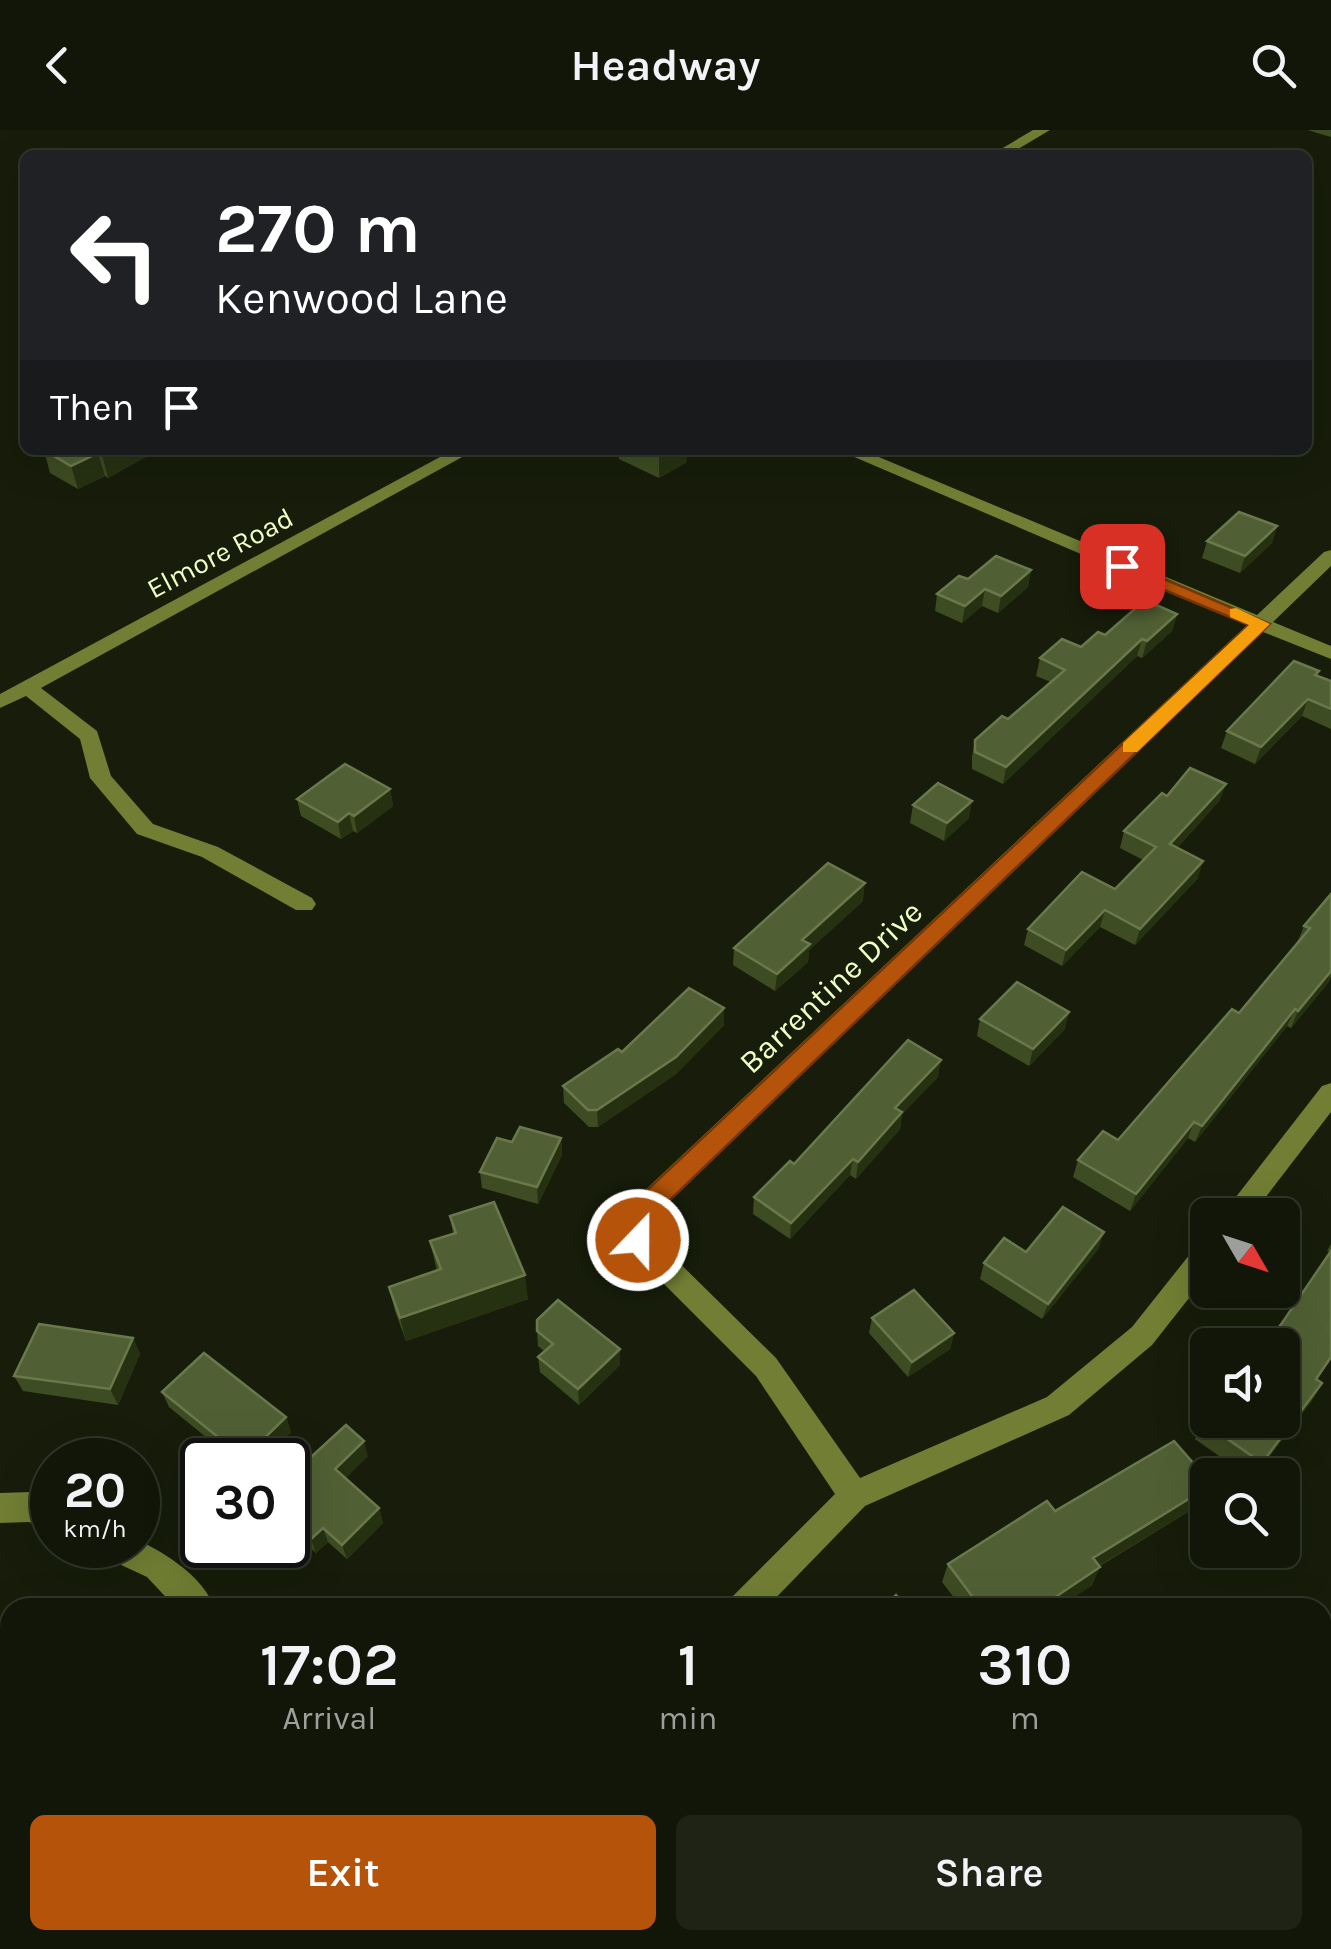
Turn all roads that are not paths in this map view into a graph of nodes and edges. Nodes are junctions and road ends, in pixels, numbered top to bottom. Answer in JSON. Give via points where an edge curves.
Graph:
{"nodes":[{"id":1,"x":1043,"y":130,"type":"edge"},
{"id":2,"x":1007,"y":150,"type":"edge"},
{"id":3,"x":457,"y":455,"type":"edge"},
{"id":4,"x":860,"y":455,"type":"edge"},
{"id":5,"x":1331,"y":556,"type":"edge"},
{"id":6,"x":1261,"y":624,"type":"junction"},
{"id":7,"x":1331,"y":653,"type":"edge"},
{"id":8,"x":28,"y":686,"type":"junction"},
{"id":9,"x":0,"y":702,"type":"edge"},
{"id":10,"x":304,"y":904,"type":"dead end"},
{"id":11,"x":1331,"y":1093,"type":"edge"},
{"id":12,"x":1249,"y":1198,"type":"edge"},
{"id":13,"x":1190,"y":1275,"type":"edge"},
{"id":14,"x":854,"y":1496,"type":"junction"},
{"id":15,"x":0,"y":1508,"type":"edge"},
{"id":16,"x":30,"y":1508,"type":"edge"},
{"id":17,"x":160,"y":1568,"type":"edge"},
{"id":18,"x":190,"y":1598,"type":"edge"},
{"id":19,"x":753,"y":1598,"type":"edge"}],
"edges":[{"from":1,"to":2,"type":"street"},
{"from":3,"to":8,"type":"street","name":"Elmore Road"},
{"from":4,"to":6,"type":"street"},
{"from":5,"to":6,"type":"street","name":"Barrentine Drive"},
{"from":6,"to":7,"type":"street"},
{"from":6,"to":14,"type":"street","name":"Barrentine Drive","via":[[636,1216],[638,1240],[766,1367]]},
{"from":8,"to":9,"type":"street","name":"Elmore Road"},
{"from":8,"to":10,"type":"street","via":[[90,736],[100,778],[145,829],[210,852]]},
{"from":11,"to":12,"type":"street"},
{"from":13,"to":14,"type":"street","via":[[1142,1336],[1058,1406]]},
{"from":14,"to":19,"type":"street"},
{"from":15,"to":16,"type":"street"},
{"from":17,"to":18,"type":"street"}]}
